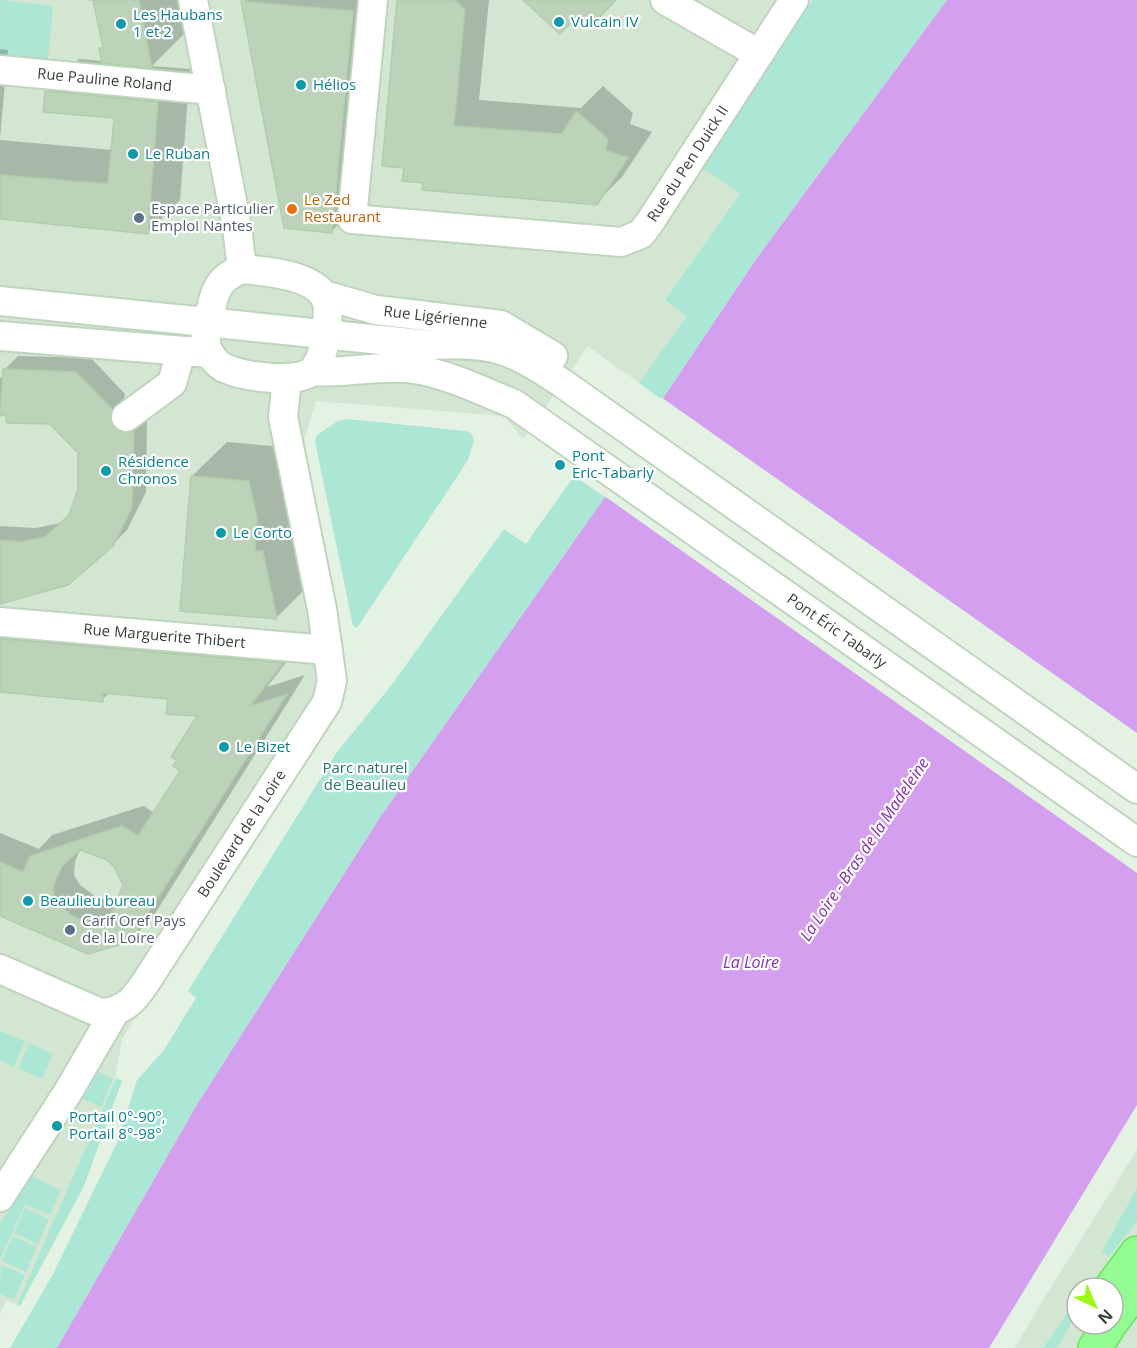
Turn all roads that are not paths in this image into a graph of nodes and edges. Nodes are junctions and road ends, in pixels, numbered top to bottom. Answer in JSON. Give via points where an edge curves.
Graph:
{"nodes":[{"id":1,"x":193,"y":0,"type":"edge"},
{"id":2,"x":373,"y":0,"type":"edge"},
{"id":3,"x":665,"y":0,"type":"edge"},
{"id":4,"x":794,"y":0,"type":"edge"},
{"id":5,"x":759,"y":54,"type":"junction"},
{"id":6,"x":0,"y":70,"type":"edge"},
{"id":7,"x":211,"y":90,"type":"junction"},
{"id":8,"x":242,"y":269,"type":"junction"},
{"id":9,"x":324,"y":295,"type":"junction"},
{"id":10,"x":0,"y":301,"type":"edge"},
{"id":11,"x":207,"y":323,"type":"junction"},
{"id":12,"x":325,"y":334,"type":"junction"},
{"id":13,"x":0,"y":336,"type":"edge"},
{"id":14,"x":430,"y":345,"type":"junction"},
{"id":15,"x":195,"y":352,"type":"junction"},
{"id":16,"x":300,"y":375,"type":"junction"},
{"id":17,"x":567,"y":376,"type":"junction"},
{"id":18,"x":541,"y":413,"type":"junction"},
{"id":19,"x":126,"y":417,"type":"dead end"},
{"id":20,"x":0,"y":622,"type":"edge"},
{"id":21,"x":328,"y":650,"type":"junction"},
{"id":22,"x":1137,"y":766,"type":"edge"},
{"id":23,"x":1137,"y":789,"type":"edge"},
{"id":24,"x":1137,"y":824,"type":"edge"},
{"id":25,"x":1137,"y":842,"type":"edge"},
{"id":26,"x":0,"y":969,"type":"edge"},
{"id":27,"x":107,"y":1013,"type":"junction"},
{"id":28,"x":0,"y":1197,"type":"edge"},
{"id":29,"x":1137,"y":1253,"type":"edge"},
{"id":30,"x":1120,"y":1276,"type":"edge"},
{"id":31,"x":1137,"y":1287,"type":"edge"},
{"id":32,"x":1125,"y":1304,"type":"edge"}],
"edges":[{"from":1,"to":7,"type":"street"},
{"from":2,"to":5,"type":"street","name":"Rue du Pen Duick II","via":[[352,219],[603,242],[632,240],[650,222]]},
{"from":3,"to":5,"type":"street"},
{"from":4,"to":5,"type":"street","name":"Rue du Pen Duick II"},
{"from":6,"to":7,"type":"street","name":"Rue Pauline Roland"},
{"from":7,"to":8,"type":"street"},
{"from":8,"to":9,"type":"street","name":"Rue Ligérienne","via":[[312,282]]},
{"from":8,"to":11,"type":"street","via":[[219,282]]},
{"from":9,"to":12,"type":"street","name":"Boulevard de la Loire","via":[[328,310]]},
{"from":9,"to":17,"type":"street","name":"Rue Ligérienne","via":[[376,310],[501,325]]},
{"from":10,"to":11,"type":"street"},
{"from":11,"to":12,"type":"street"},
{"from":11,"to":15,"type":"street","via":[[206,344]]},
{"from":12,"to":14,"type":"street"},
{"from":12,"to":16,"type":"street","name":"Boulevard de la Loire","via":[[322,354]]},
{"from":13,"to":15,"type":"street"},
{"from":14,"to":17,"type":"street","via":[[471,343],[494,347]]},
{"from":14,"to":18,"type":"street","via":[[513,386]]},
{"from":15,"to":16,"type":"street","via":[[234,372]]},
{"from":15,"to":19,"type":"street","via":[[172,382]]},
{"from":16,"to":18,"type":"street","via":[[338,374],[364,368],[414,369]]},
{"from":16,"to":21,"type":"street","name":"Boulevard de la Loire","via":[[283,417]]},
{"from":17,"to":22,"type":"street"},
{"from":17,"to":23,"type":"street"},
{"from":18,"to":24,"type":"street"},
{"from":18,"to":25,"type":"street","name":"Pont Éric Tabarly"},
{"from":20,"to":21,"type":"street","name":"Rue Marguerite Thibert"},
{"from":21,"to":27,"type":"street","name":"Boulevard de la Loire","via":[[333,681],[327,702],[135,999]]},
{"from":26,"to":27,"type":"street"},
{"from":27,"to":28,"type":"street","via":[[68,1092]]},
{"from":29,"to":30,"type":"main road"},
{"from":31,"to":32,"type":"main road"}]}
